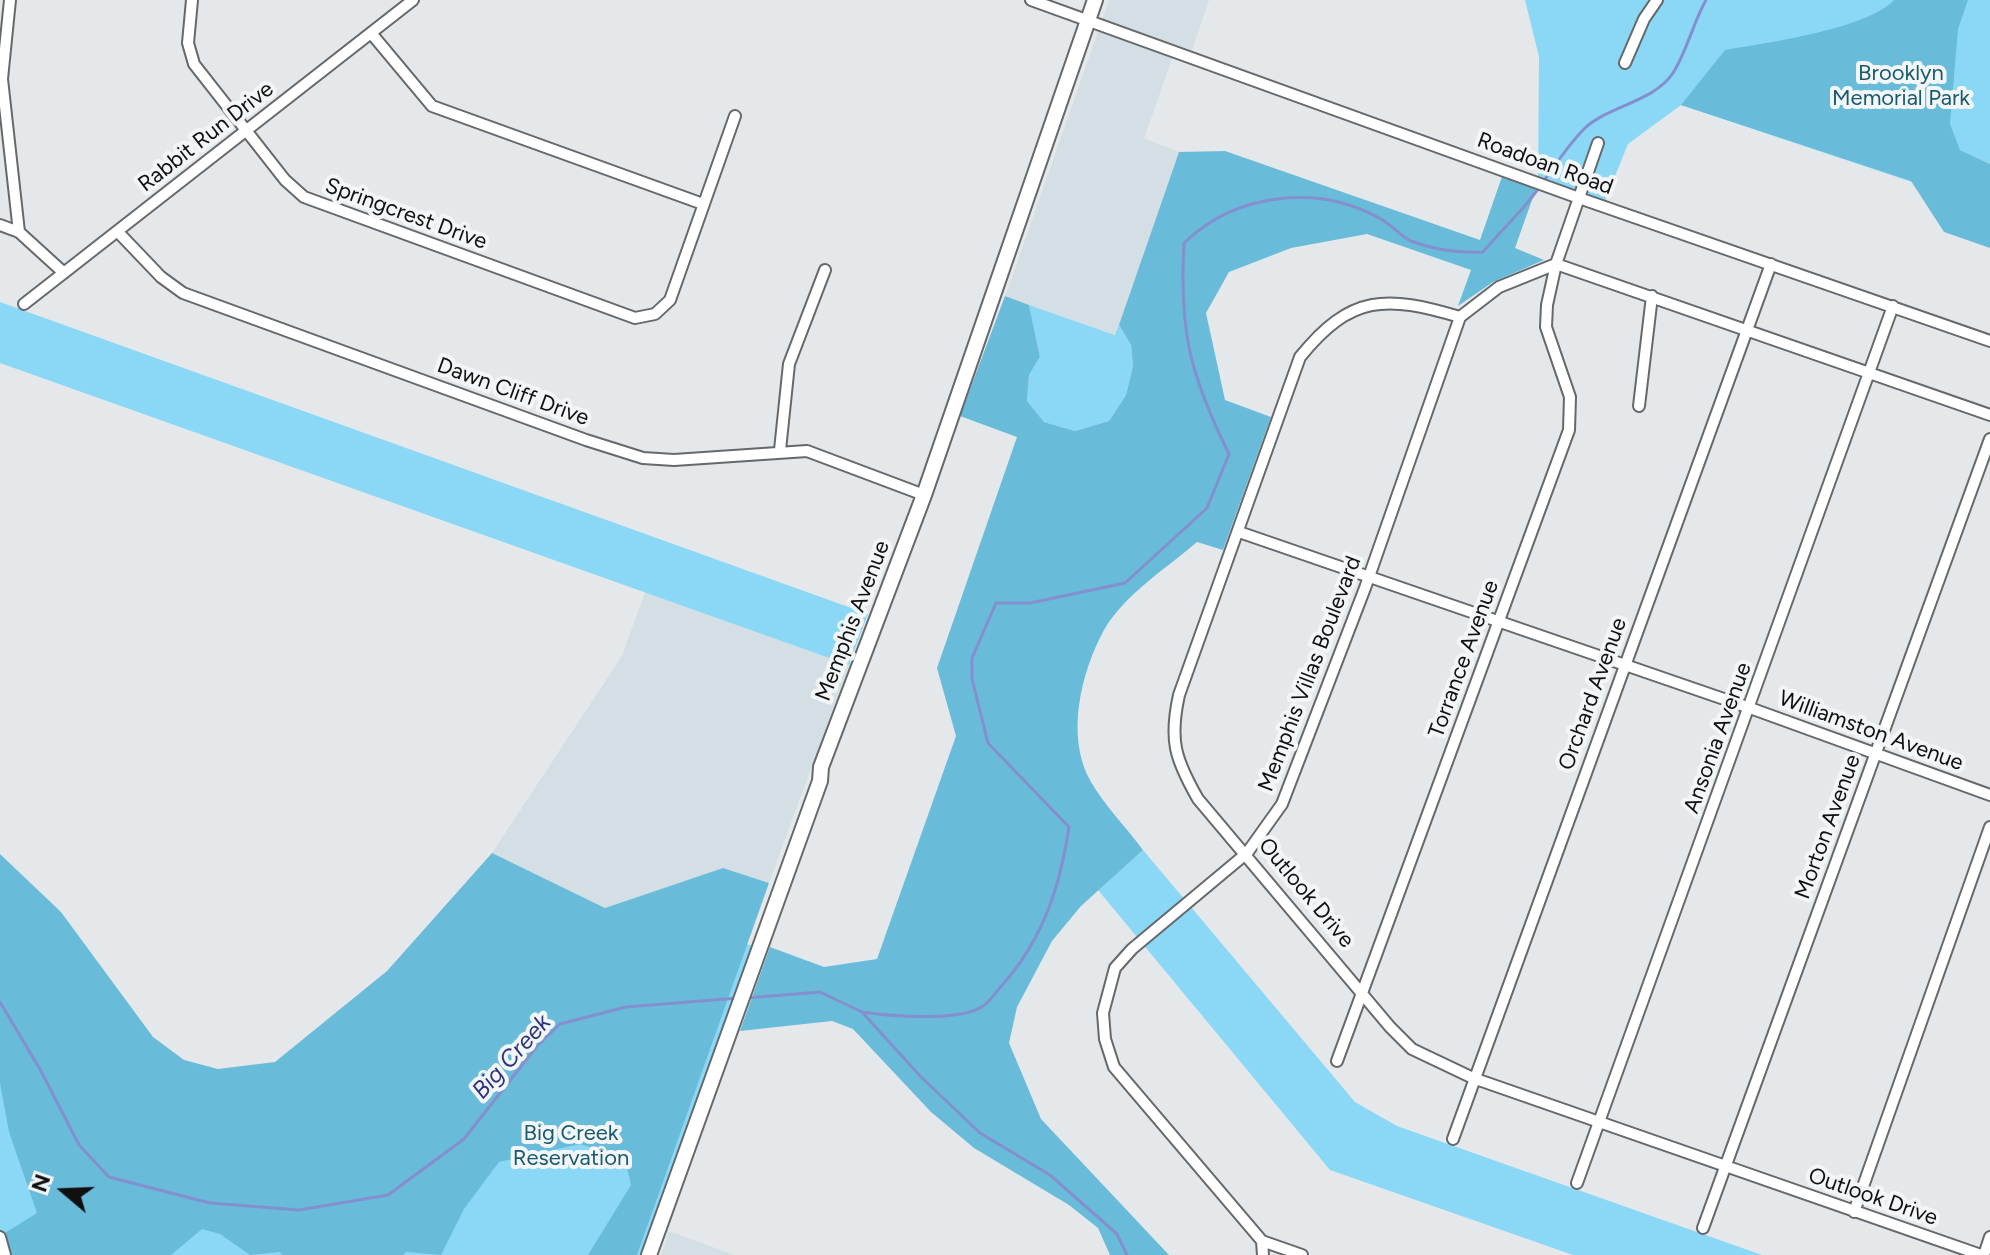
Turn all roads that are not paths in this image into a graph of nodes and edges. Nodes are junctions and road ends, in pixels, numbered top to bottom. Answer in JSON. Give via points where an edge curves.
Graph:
{"nodes":[{"id":1,"x":10,"y":0,"type":"edge"},
{"id":2,"x":192,"y":0,"type":"edge"},
{"id":3,"x":413,"y":0,"type":"edge"},
{"id":4,"x":1031,"y":0,"type":"edge"},
{"id":5,"x":1095,"y":0,"type":"edge"},
{"id":6,"x":1657,"y":0,"type":"edge"},
{"id":7,"x":1088,"y":20,"type":"junction"},
{"id":8,"x":371,"y":33,"type":"junction"},
{"id":9,"x":1625,"y":63,"type":"dead end"},
{"id":10,"x":1,"y":79,"type":"edge"},
{"id":11,"x":735,"y":116,"type":"dead end"},
{"id":12,"x":246,"y":130,"type":"junction"},
{"id":13,"x":1598,"y":143,"type":"dead end"},
{"id":14,"x":1579,"y":198,"type":"junction"},
{"id":15,"x":703,"y":204,"type":"junction"},
{"id":16,"x":0,"y":225,"type":"edge"},
{"id":17,"x":19,"y":232,"type":"junction"},
{"id":18,"x":118,"y":232,"type":"junction"},
{"id":19,"x":1556,"y":264,"type":"junction"},
{"id":20,"x":1771,"y":264,"type":"junction"},
{"id":21,"x":825,"y":270,"type":"dead end"},
{"id":22,"x":64,"y":273,"type":"junction"},
{"id":23,"x":1652,"y":296,"type":"junction"},
{"id":24,"x":24,"y":304,"type":"dead end"},
{"id":25,"x":1893,"y":306,"type":"junction"},
{"id":26,"x":1460,"y":317,"type":"junction"},
{"id":27,"x":1748,"y":330,"type":"junction"},
{"id":28,"x":1990,"y":341,"type":"edge"},
{"id":29,"x":1870,"y":374,"type":"junction"},
{"id":30,"x":1639,"y":406,"type":"dead end"},
{"id":31,"x":1990,"y":415,"type":"edge"},
{"id":32,"x":1990,"y":439,"type":"edge"},
{"id":33,"x":780,"y":450,"type":"junction"},
{"id":34,"x":924,"y":495,"type":"junction"},
{"id":35,"x":1239,"y":532,"type":"junction"},
{"id":36,"x":1369,"y":577,"type":"junction"},
{"id":37,"x":1499,"y":621,"type":"junction"},
{"id":38,"x":1625,"y":665,"type":"junction"},
{"id":39,"x":1750,"y":708,"type":"junction"},
{"id":40,"x":1876,"y":753,"type":"junction"},
{"id":41,"x":1990,"y":795,"type":"edge"},
{"id":42,"x":1990,"y":827,"type":"edge"},
{"id":43,"x":1247,"y":853,"type":"junction"},
{"id":44,"x":1364,"y":995,"type":"junction"},
{"id":45,"x":1337,"y":1061,"type":"dead end"},
{"id":46,"x":1473,"y":1078,"type":"junction"},
{"id":47,"x":1600,"y":1122,"type":"junction"},
{"id":48,"x":1453,"y":1139,"type":"dead end"},
{"id":49,"x":1726,"y":1167,"type":"junction"},
{"id":50,"x":1577,"y":1183,"type":"dead end"},
{"id":51,"x":1854,"y":1212,"type":"junction"},
{"id":52,"x":1703,"y":1228,"type":"dead end"},
{"id":53,"x":0,"y":1237,"type":"edge"},
{"id":54,"x":1990,"y":1237,"type":"edge"},
{"id":55,"x":1262,"y":1241,"type":"junction"},
{"id":56,"x":5,"y":1255,"type":"edge"},
{"id":57,"x":649,"y":1255,"type":"edge"},
{"id":58,"x":1263,"y":1255,"type":"edge"},
{"id":59,"x":1302,"y":1255,"type":"edge"},
{"id":60,"x":1982,"y":1255,"type":"edge"}],
"edges":[{"from":1,"to":10,"type":"street"},
{"from":2,"to":12,"type":"street","name":"Springcrest Drive","via":[[190,55]]},
{"from":3,"to":8,"type":"street","name":"Rabbit Run Drive"},
{"from":4,"to":7,"type":"street","name":"Roadoan Road"},
{"from":5,"to":7,"type":"main road","name":"Memphis Avenue"},
{"from":6,"to":9,"type":"street"},
{"from":7,"to":14,"type":"street","name":"Roadoan Road"},
{"from":7,"to":34,"type":"main road","name":"Memphis Avenue"},
{"from":8,"to":12,"type":"street","name":"Rabbit Run Drive"},
{"from":8,"to":15,"type":"street","via":[[432,106]]},
{"from":10,"to":17,"type":"street"},
{"from":11,"to":15,"type":"street"},
{"from":12,"to":15,"type":"street","name":"Springcrest Drive","via":[[304,197],[635,318],[655,314],[670,300]]},
{"from":12,"to":18,"type":"street","name":"Rabbit Run Drive"},
{"from":13,"to":14,"type":"street"},
{"from":14,"to":19,"type":"street"},
{"from":14,"to":20,"type":"street","name":"Roadoan Road"},
{"from":16,"to":17,"type":"street"},
{"from":17,"to":22,"type":"street"},
{"from":18,"to":22,"type":"street","name":"Rabbit Run Drive"},
{"from":18,"to":33,"type":"street","name":"Dawn Cliff Drive","via":[[183,293],[586,440],[643,458],[674,460]]},
{"from":19,"to":23,"type":"street"},
{"from":19,"to":26,"type":"street","via":[[1499,287]]},
{"from":19,"to":37,"type":"street","name":"Torrance Avenue","via":[[1546,327],[1570,397],[1569,430]]},
{"from":20,"to":25,"type":"street","name":"Roadoan Road"},
{"from":20,"to":27,"type":"street","name":"Orchard Avenue"},
{"from":21,"to":33,"type":"street","via":[[789,364]]},
{"from":22,"to":24,"type":"street","name":"Rabbit Run Drive"},
{"from":23,"to":27,"type":"street"},
{"from":23,"to":30,"type":"street"},
{"from":25,"to":28,"type":"street","name":"Roadoan Road"},
{"from":25,"to":29,"type":"street","name":"Ansonia Avenue"},
{"from":26,"to":35,"type":"street","name":"Outlook Drive","via":[[1415,304],[1388,303],[1359,307],[1325,326],[1300,357]]},
{"from":26,"to":36,"type":"street","name":"Memphis Villas Boulevard"},
{"from":27,"to":29,"type":"street"},
{"from":27,"to":38,"type":"street","name":"Orchard Avenue"},
{"from":29,"to":31,"type":"street"},
{"from":29,"to":39,"type":"street","name":"Ansonia Avenue"},
{"from":32,"to":40,"type":"street","name":"Morton Avenue"},
{"from":33,"to":34,"type":"street","name":"Dawn Cliff Drive","via":[[807,451]]},
{"from":34,"to":57,"type":"main road","name":"Memphis Avenue","via":[[821,767]]},
{"from":35,"to":36,"type":"street","name":"Williamston Avenue"},
{"from":35,"to":43,"type":"street","name":"Outlook Drive","via":[[1179,695],[1172,728],[1178,764],[1198,799]]},
{"from":36,"to":37,"type":"street","name":"Williamston Avenue"},
{"from":36,"to":43,"type":"street","name":"Memphis Villas Boulevard","via":[[1301,762],[1282,804]]},
{"from":37,"to":38,"type":"street","name":"Williamston Avenue"},
{"from":37,"to":44,"type":"street","name":"Torrance Avenue"},
{"from":38,"to":39,"type":"street","name":"Williamston Avenue"},
{"from":38,"to":46,"type":"street","name":"Orchard Avenue"},
{"from":39,"to":40,"type":"street","name":"Williamston Avenue"},
{"from":39,"to":47,"type":"street","name":"Ansonia Avenue"},
{"from":40,"to":41,"type":"street","name":"Williamston Avenue"},
{"from":40,"to":49,"type":"street","name":"Morton Avenue"},
{"from":42,"to":51,"type":"street"},
{"from":43,"to":44,"type":"street","name":"Outlook Drive"},
{"from":43,"to":55,"type":"street","name":"Memphis Villas Boulevard","via":[[1132,949],[1115,968],[1103,1013],[1114,1067]]},
{"from":44,"to":45,"type":"street","name":"Torrance Avenue"},
{"from":44,"to":46,"type":"street","name":"Outlook Drive","via":[[1412,1049]]},
{"from":46,"to":47,"type":"street","name":"Outlook Drive"},
{"from":46,"to":48,"type":"street","name":"Orchard Avenue"},
{"from":47,"to":49,"type":"street","name":"Outlook Drive"},
{"from":47,"to":50,"type":"street","name":"Ansonia Avenue"},
{"from":49,"to":51,"type":"street","name":"Outlook Drive"},
{"from":49,"to":52,"type":"street","name":"Morton Avenue"},
{"from":51,"to":60,"type":"street","name":"Outlook Drive"},
{"from":53,"to":56,"type":"street"},
{"from":54,"to":60,"type":"street"},
{"from":55,"to":58,"type":"street"},
{"from":55,"to":59,"type":"street"}]}
